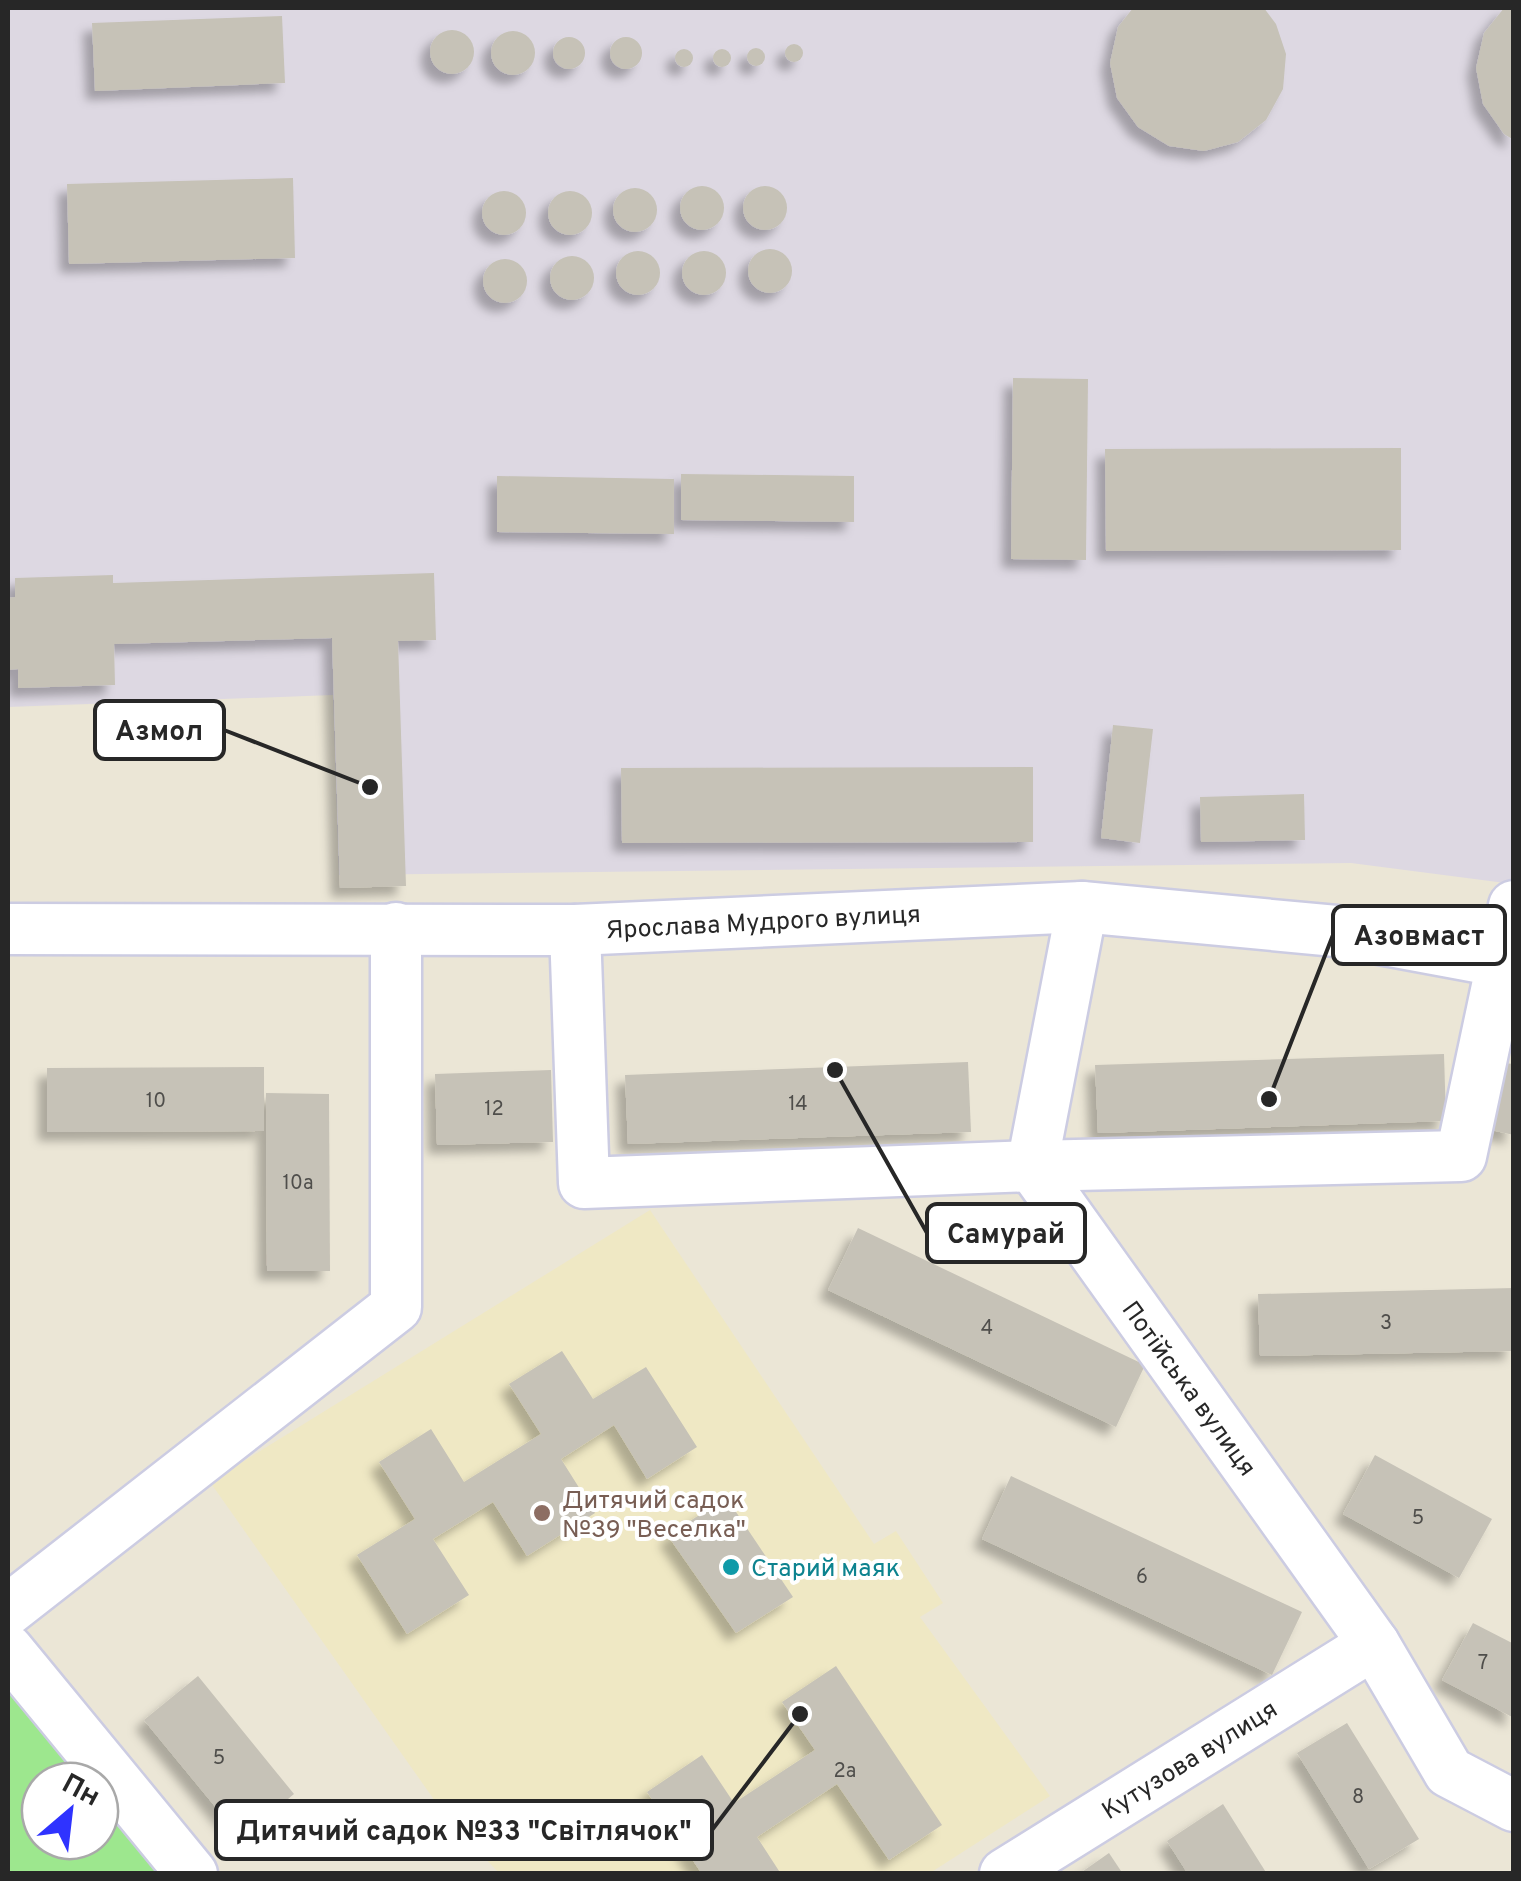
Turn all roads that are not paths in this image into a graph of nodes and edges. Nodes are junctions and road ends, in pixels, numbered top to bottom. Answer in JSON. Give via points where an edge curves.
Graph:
{"nodes":[{"id":1,"x":1082,"y":906,"type":"junction"},
{"id":2,"x":1514,"y":906,"type":"edge"},
{"id":3,"x":396,"y":928,"type":"junction"},
{"id":4,"x":8,"y":929,"type":"edge"},
{"id":5,"x":575,"y":930,"type":"junction"},
{"id":6,"x":1508,"y":963,"type":"edge"},
{"id":7,"x":1032,"y":1166,"type":"junction"},
{"id":8,"x":8,"y":1610,"type":"edge"},
{"id":9,"x":1374,"y":1644,"type":"junction"},
{"id":10,"x":8,"y":1650,"type":"edge"},
{"id":11,"x":1514,"y":1806,"type":"edge"},
{"id":12,"x":192,"y":1874,"type":"edge"},
{"id":13,"x":1005,"y":1874,"type":"edge"}],
"edges":[{"from":1,"to":5,"type":"street","name":"Ярослава Мудрого вулиця"},
{"from":1,"to":6,"type":"street","name":"Ярослава Мудрого вулиця","via":[[1336,931]]},
{"from":1,"to":7,"type":"street"},
{"from":2,"to":6,"type":"street"},
{"from":3,"to":4,"type":"street","name":"Ярослава Мудрого вулиця"},
{"from":3,"to":5,"type":"street","name":"Ярослава Мудрого вулиця"},
{"from":3,"to":8,"type":"street","via":[[396,1307]]},
{"from":5,"to":7,"type":"street","via":[[584,1183]]},
{"from":6,"to":7,"type":"street","via":[[1461,1156]]},
{"from":7,"to":9,"type":"street","name":"Потійська вулиця"},
{"from":9,"to":11,"type":"street","name":"Потійська вулиця","via":[[1448,1772]]},
{"from":9,"to":13,"type":"street","name":"Кутузова вулиця"},
{"from":10,"to":12,"type":"street"}]}
